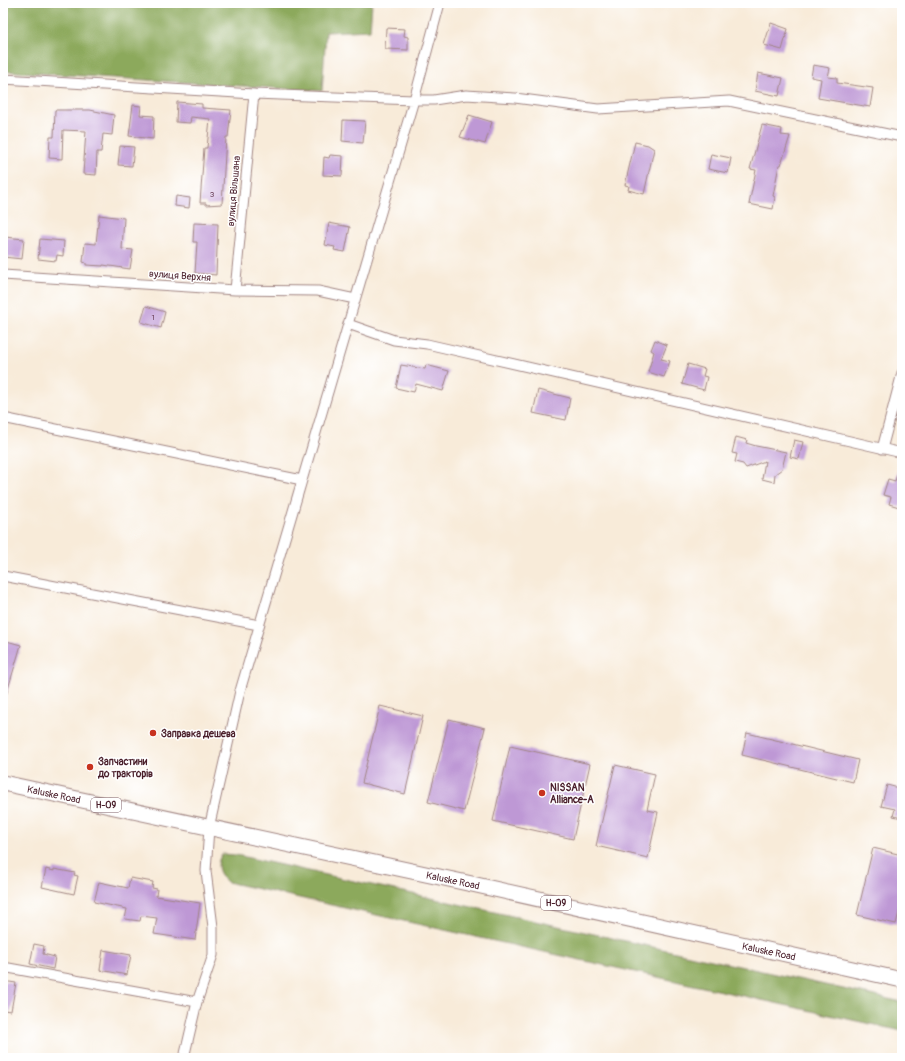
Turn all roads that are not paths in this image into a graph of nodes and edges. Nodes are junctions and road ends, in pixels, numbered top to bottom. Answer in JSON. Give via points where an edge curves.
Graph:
{"nodes":[{"id":1,"x":440,"y":3,"type":"edge"},
{"id":2,"x":3,"y":79,"type":"edge"},
{"id":3,"x":254,"y":94,"type":"junction"},
{"id":4,"x":414,"y":100,"type":"junction"},
{"id":5,"x":902,"y":137,"type":"edge"},
{"id":6,"x":3,"y":275,"type":"edge"},
{"id":7,"x":235,"y":290,"type":"junction"},
{"id":8,"x":355,"y":299,"type":"junction"},
{"id":9,"x":348,"y":324,"type":"junction"},
{"id":10,"x":902,"y":373,"type":"edge"},
{"id":11,"x":3,"y":418,"type":"edge"},
{"id":12,"x":882,"y":448,"type":"junction"},
{"id":13,"x":902,"y":453,"type":"edge"},
{"id":14,"x":302,"y":480,"type":"junction"},
{"id":15,"x":3,"y":576,"type":"edge"},
{"id":16,"x":259,"y":625,"type":"junction"},
{"id":17,"x":3,"y":783,"type":"edge"},
{"id":18,"x":209,"y":828,"type":"junction"},
{"id":19,"x":3,"y":967,"type":"edge"},
{"id":20,"x":902,"y":980,"type":"edge"},
{"id":21,"x":197,"y":1002,"type":"junction"},
{"id":22,"x":184,"y":1058,"type":"edge"}],
"edges":[{"from":1,"to":4,"type":"street"},
{"from":2,"to":3,"type":"street"},
{"from":3,"to":4,"type":"street"},
{"from":3,"to":7,"type":"street","name":"вулиця Вільшана"},
{"from":4,"to":5,"type":"street","via":[[434,100],[466,94],[598,109],[729,102]]},
{"from":4,"to":8,"type":"street"},
{"from":6,"to":7,"type":"street","name":"вулиця Верхня"},
{"from":7,"to":8,"type":"street","name":"вулиця Верхня","via":[[318,290]]},
{"from":8,"to":9,"type":"street"},
{"from":9,"to":12,"type":"street","via":[[394,340],[427,344]]},
{"from":9,"to":14,"type":"street"},
{"from":10,"to":12,"type":"street"},
{"from":11,"to":14,"type":"street"},
{"from":12,"to":13,"type":"street"},
{"from":14,"to":16,"type":"street"},
{"from":15,"to":16,"type":"street"},
{"from":16,"to":18,"type":"street","via":[[240,691]]},
{"from":17,"to":18,"type":"main road","name":"Kaluske Road","number":"Н-09"},
{"from":18,"to":20,"type":"main road","name":"Kaluske Road","number":"Н-09"},
{"from":18,"to":21,"type":"street","via":[[206,871],[213,927],[213,955]]},
{"from":19,"to":21,"type":"street"},
{"from":21,"to":22,"type":"street"}]}
